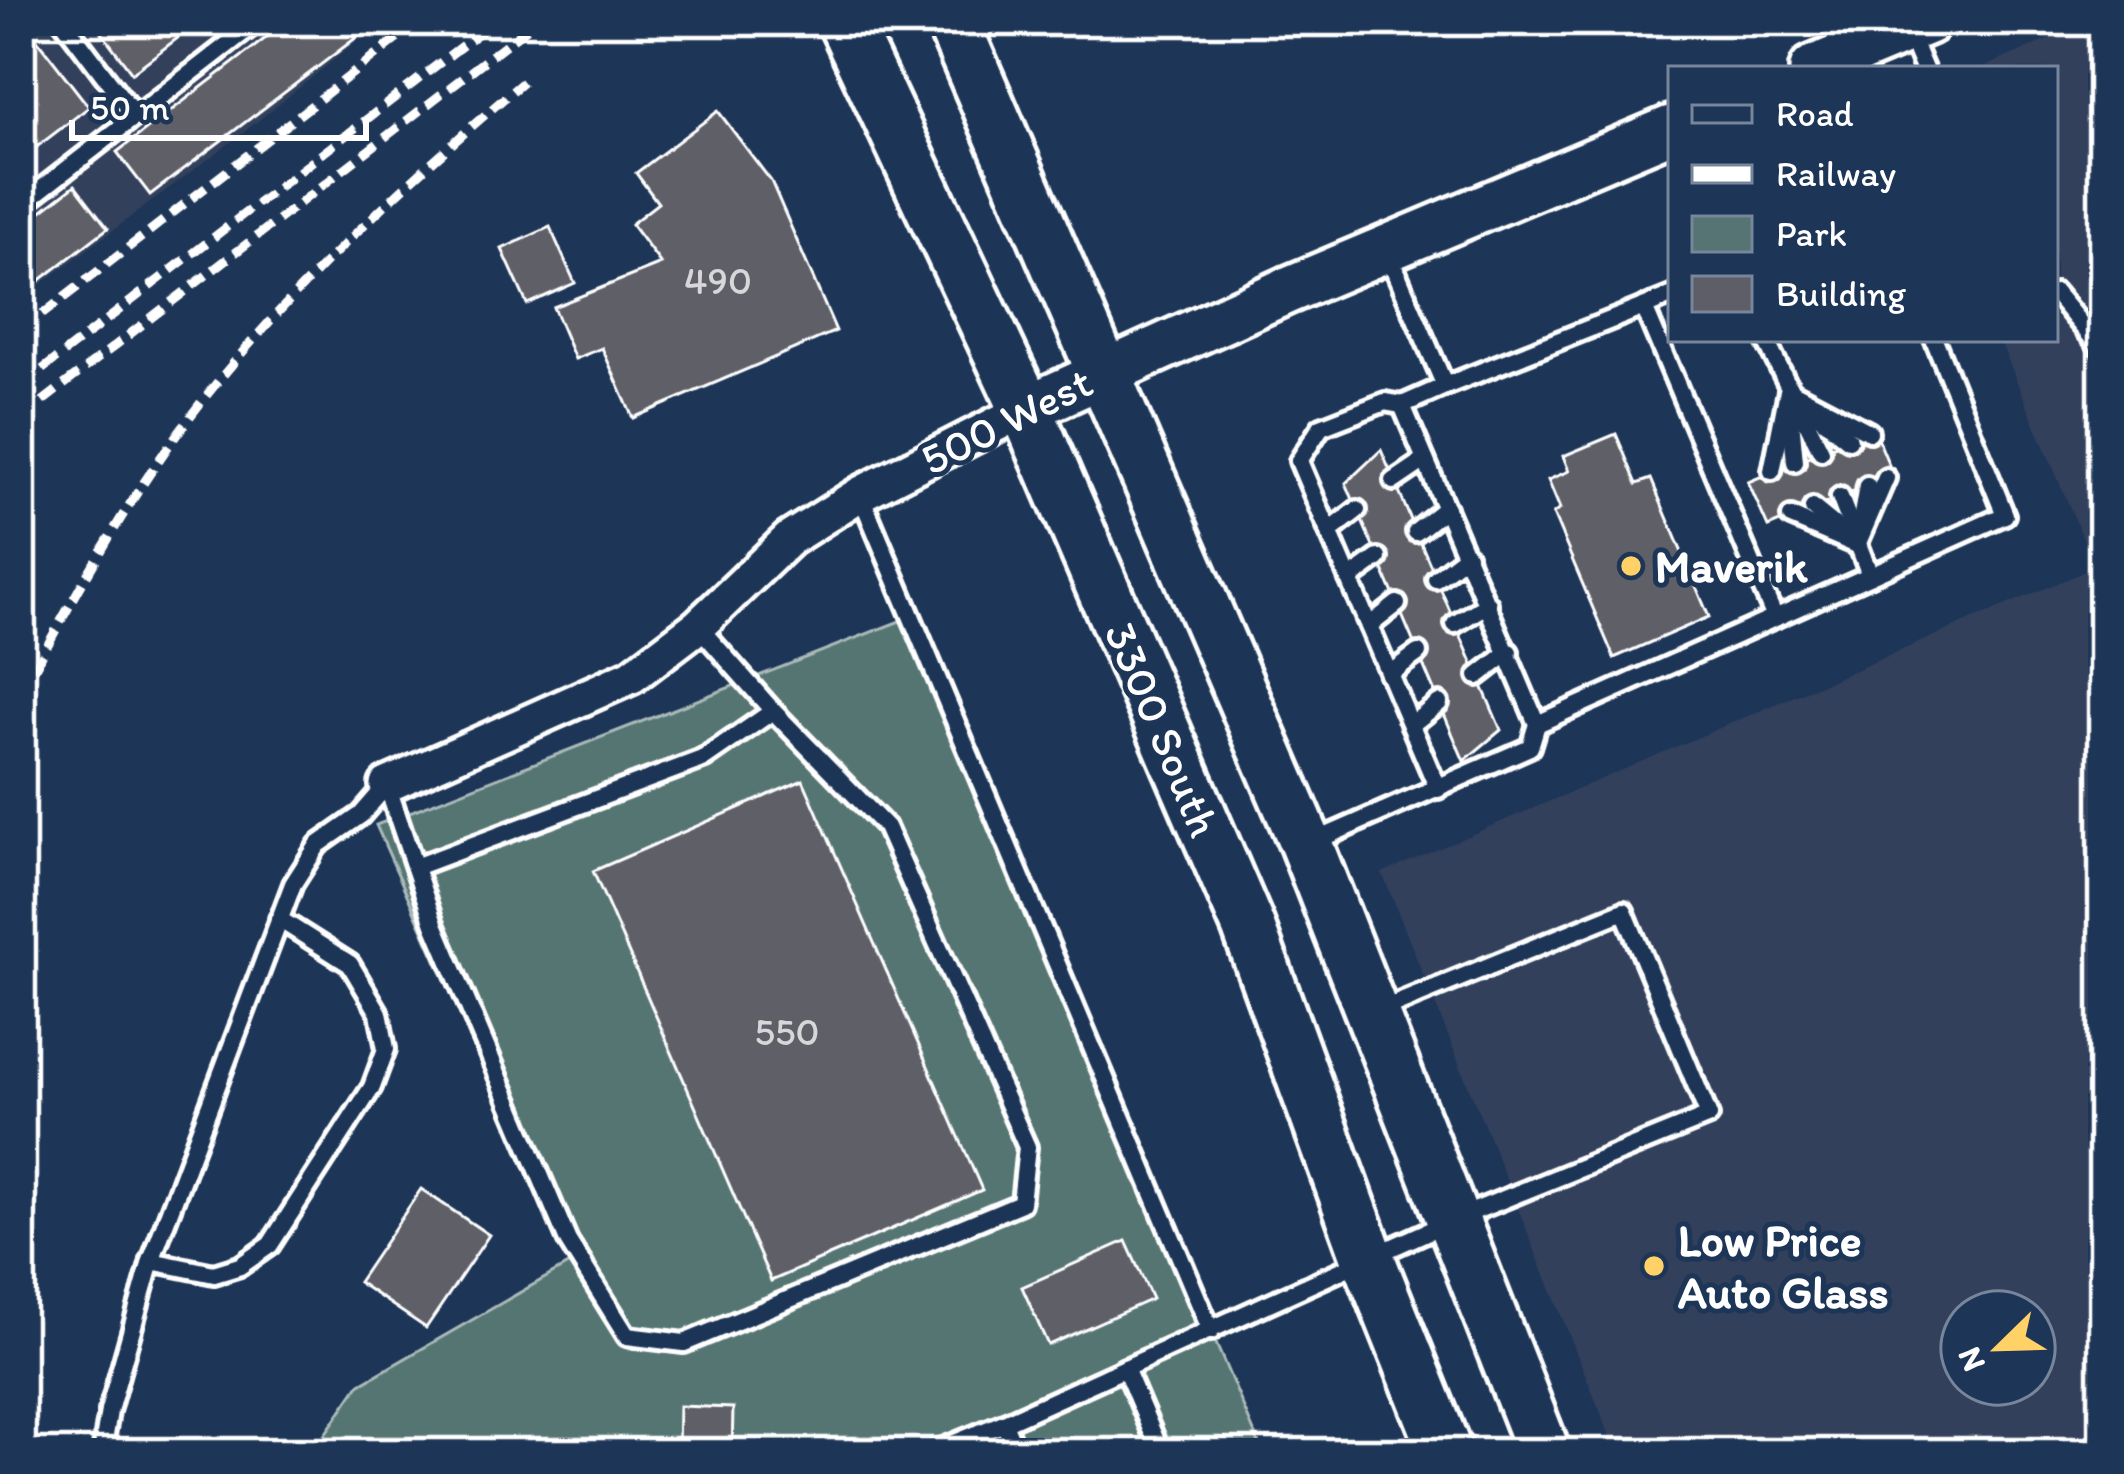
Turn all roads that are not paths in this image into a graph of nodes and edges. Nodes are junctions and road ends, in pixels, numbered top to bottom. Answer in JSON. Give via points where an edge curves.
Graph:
{"nodes":[{"id":1,"x":64,"y":21,"type":"edge"},
{"id":2,"x":258,"y":21,"type":"edge"},
{"id":3,"x":844,"y":21,"type":"edge"},
{"id":4,"x":952,"y":21,"type":"edge"},
{"id":5,"x":1920,"y":40,"type":"edge"},
{"id":6,"x":1825,"y":66,"type":"edge"},
{"id":7,"x":135,"y":116,"type":"junction"},
{"id":8,"x":1668,"y":130,"type":"edge"},
{"id":9,"x":21,"y":205,"type":"edge"},
{"id":10,"x":1386,"y":248,"type":"junction"},
{"id":11,"x":1668,"y":297,"type":"edge"},
{"id":12,"x":2058,"y":297,"type":"edge"},
{"id":13,"x":1644,"y":307,"type":"junction"},
{"id":14,"x":1766,"y":342,"type":"edge"},
{"id":15,"x":1935,"y":342,"type":"edge"},
{"id":16,"x":2103,"y":351,"type":"edge"},
{"id":17,"x":1102,"y":372,"type":"junction"},
{"id":18,"x":1445,"y":386,"type":"junction"},
{"id":19,"x":1788,"y":390,"type":"junction"},
{"id":20,"x":1402,"y":405,"type":"junction"},
{"id":21,"x":1026,"y":409,"type":"junction"},
{"id":22,"x":1869,"y":431,"type":"dead end"},
{"id":23,"x":1850,"y":440,"type":"dead end"},
{"id":24,"x":1822,"y":451,"type":"dead end"},
{"id":25,"x":1425,"y":460,"type":"junction"},
{"id":26,"x":1795,"y":462,"type":"dead end"},
{"id":27,"x":1772,"y":471,"type":"dead end"},
{"id":28,"x":1886,"y":478,"type":"dead end"},
{"id":29,"x":1394,"y":481,"type":"dead end"},
{"id":30,"x":1868,"y":486,"type":"dead end"},
{"id":31,"x":860,"y":494,"type":"junction"},
{"id":32,"x":1840,"y":497,"type":"dead end"},
{"id":33,"x":1446,"y":508,"type":"junction"},
{"id":34,"x":1814,"y":508,"type":"dead end"},
{"id":35,"x":1358,"y":510,"type":"dead end"},
{"id":36,"x":1791,"y":517,"type":"dead end"},
{"id":37,"x":1329,"y":532,"type":"junction"},
{"id":38,"x":1416,"y":532,"type":"dead end"},
{"id":39,"x":1857,"y":545,"type":"junction"},
{"id":40,"x":1467,"y":554,"type":"junction"},
{"id":41,"x":1378,"y":558,"type":"dead end"},
{"id":42,"x":1870,"y":575,"type":"junction"},
{"id":43,"x":1349,"y":579,"type":"junction"},
{"id":44,"x":1436,"y":579,"type":"dead end"},
{"id":45,"x":1397,"y":604,"type":"dead end"},
{"id":46,"x":1488,"y":604,"type":"junction"},
{"id":47,"x":1775,"y":618,"type":"junction"},
{"id":48,"x":1455,"y":625,"type":"dead end"},
{"id":49,"x":698,"y":626,"type":"junction"},
{"id":50,"x":1369,"y":626,"type":"junction"},
{"id":51,"x":1509,"y":652,"type":"junction"},
{"id":52,"x":1418,"y":653,"type":"dead end"},
{"id":53,"x":1389,"y":674,"type":"junction"},
{"id":54,"x":1478,"y":676,"type":"dead end"},
{"id":55,"x":1439,"y":703,"type":"dead end"},
{"id":56,"x":773,"y":711,"type":"junction"},
{"id":57,"x":1537,"y":724,"type":"junction"},
{"id":58,"x":1411,"y":725,"type":"junction"},
{"id":59,"x":386,"y":785,"type":"junction"},
{"id":60,"x":1438,"y":789,"type":"junction"},
{"id":61,"x":1306,"y":844,"type":"junction"},
{"id":62,"x":416,"y":867,"type":"junction"},
{"id":63,"x":279,"y":919,"type":"junction"},
{"id":64,"x":1373,"y":1013,"type":"junction"},
{"id":65,"x":1455,"y":1220,"type":"junction"},
{"id":66,"x":1368,"y":1258,"type":"junction"},
{"id":67,"x":151,"y":1261,"type":"junction"},
{"id":68,"x":1211,"y":1330,"type":"junction"},
{"id":69,"x":1125,"y":1368,"type":"junction"},
{"id":70,"x":1004,"y":1423,"type":"junction"},
{"id":71,"x":102,"y":1453,"type":"edge"},
{"id":72,"x":931,"y":1453,"type":"edge"},
{"id":73,"x":1016,"y":1453,"type":"edge"},
{"id":74,"x":1161,"y":1453,"type":"edge"},
{"id":75,"x":1446,"y":1453,"type":"edge"},
{"id":76,"x":1544,"y":1453,"type":"edge"}],
"edges":[{"from":1,"to":7,"type":"lane"},
{"from":2,"to":7,"type":"lane"},
{"from":3,"to":21,"type":"main road","name":"3300 South"},
{"from":4,"to":17,"type":"main road","name":"3300 South"},
{"from":5,"to":6,"type":"main road"},
{"from":7,"to":9,"type":"lane"},
{"from":8,"to":10,"type":"main road","name":"500 West"},
{"from":10,"to":17,"type":"main road","name":"500 West"},
{"from":10,"to":18,"type":"lane"},
{"from":11,"to":13,"type":"lane"},
{"from":12,"to":16,"type":"lane"},
{"from":13,"to":18,"type":"lane"},
{"from":13,"to":47,"type":"lane"},
{"from":14,"to":19,"type":"lane"},
{"from":15,"to":42,"type":"lane","via":[[2005,514]]},
{"from":17,"to":21,"type":"main road","name":"500 West"},
{"from":17,"to":61,"type":"main road","name":"3300 South"},
{"from":18,"to":20,"type":"lane"},
{"from":19,"to":22,"type":"lane"},
{"from":19,"to":23,"type":"lane"},
{"from":19,"to":24,"type":"lane"},
{"from":19,"to":26,"type":"lane"},
{"from":19,"to":27,"type":"lane"},
{"from":20,"to":25,"type":"lane"},
{"from":20,"to":37,"type":"lane","via":[[1385,402],[1322,427],[1299,460]]},
{"from":21,"to":31,"type":"street","name":"500 West"},
{"from":21,"to":66,"type":"main road","name":"3300 South","via":[[1248,926]]},
{"from":25,"to":29,"type":"lane"},
{"from":25,"to":33,"type":"lane"},
{"from":28,"to":39,"type":"lane"},
{"from":30,"to":39,"type":"lane"},
{"from":31,"to":49,"type":"street","name":"500 West","via":[[789,538]]},
{"from":31,"to":68,"type":"lane"},
{"from":32,"to":39,"type":"lane"},
{"from":33,"to":38,"type":"lane"},
{"from":33,"to":40,"type":"lane"},
{"from":34,"to":39,"type":"lane"},
{"from":35,"to":37,"type":"lane"},
{"from":36,"to":39,"type":"lane"},
{"from":37,"to":43,"type":"lane"},
{"from":39,"to":42,"type":"lane"},
{"from":40,"to":44,"type":"lane"},
{"from":40,"to":46,"type":"lane"},
{"from":41,"to":43,"type":"lane"},
{"from":42,"to":47,"type":"lane"},
{"from":43,"to":50,"type":"lane"},
{"from":45,"to":50,"type":"lane"},
{"from":46,"to":48,"type":"lane"},
{"from":46,"to":51,"type":"lane"},
{"from":47,"to":57,"type":"lane"},
{"from":49,"to":56,"type":"lane"},
{"from":49,"to":59,"type":"street","name":"500 West","via":[[632,676]]},
{"from":50,"to":53,"type":"lane"},
{"from":51,"to":54,"type":"lane"},
{"from":51,"to":57,"type":"lane"},
{"from":52,"to":53,"type":"lane"},
{"from":53,"to":58,"type":"lane"},
{"from":55,"to":58,"type":"lane"},
{"from":56,"to":62,"type":"lane","via":[[705,758]]},
{"from":56,"to":62,"type":"lane","via":[[886,826],[1027,1148],[1021,1202],[684,1343],[627,1336],[568,1241]]},
{"from":57,"to":60,"type":"lane","via":[[1530,747]]},
{"from":58,"to":60,"type":"lane"},
{"from":59,"to":62,"type":"lane"},
{"from":59,"to":63,"type":"lane","via":[[318,845]]},
{"from":60,"to":61,"type":"lane"},
{"from":61,"to":64,"type":"main road","name":"3300 South"},
{"from":63,"to":67,"type":"lane"},
{"from":63,"to":67,"type":"lane","via":[[350,964],[379,1013],[386,1048],[372,1087],[270,1245],[214,1274]]},
{"from":64,"to":65,"type":"main road","name":"3300 South"},
{"from":64,"to":65,"type":"lane","via":[[1624,911],[1709,1116]]},
{"from":65,"to":66,"type":"lane"},
{"from":65,"to":76,"type":"main road","name":"3300 South"},
{"from":66,"to":68,"type":"lane"},
{"from":66,"to":75,"type":"main road","name":"3300 South"},
{"from":67,"to":71,"type":"lane"},
{"from":68,"to":69,"type":"lane"},
{"from":69,"to":70,"type":"lane"},
{"from":69,"to":74,"type":"lane"},
{"from":70,"to":72,"type":"lane"},
{"from":70,"to":73,"type":"lane"}]}
